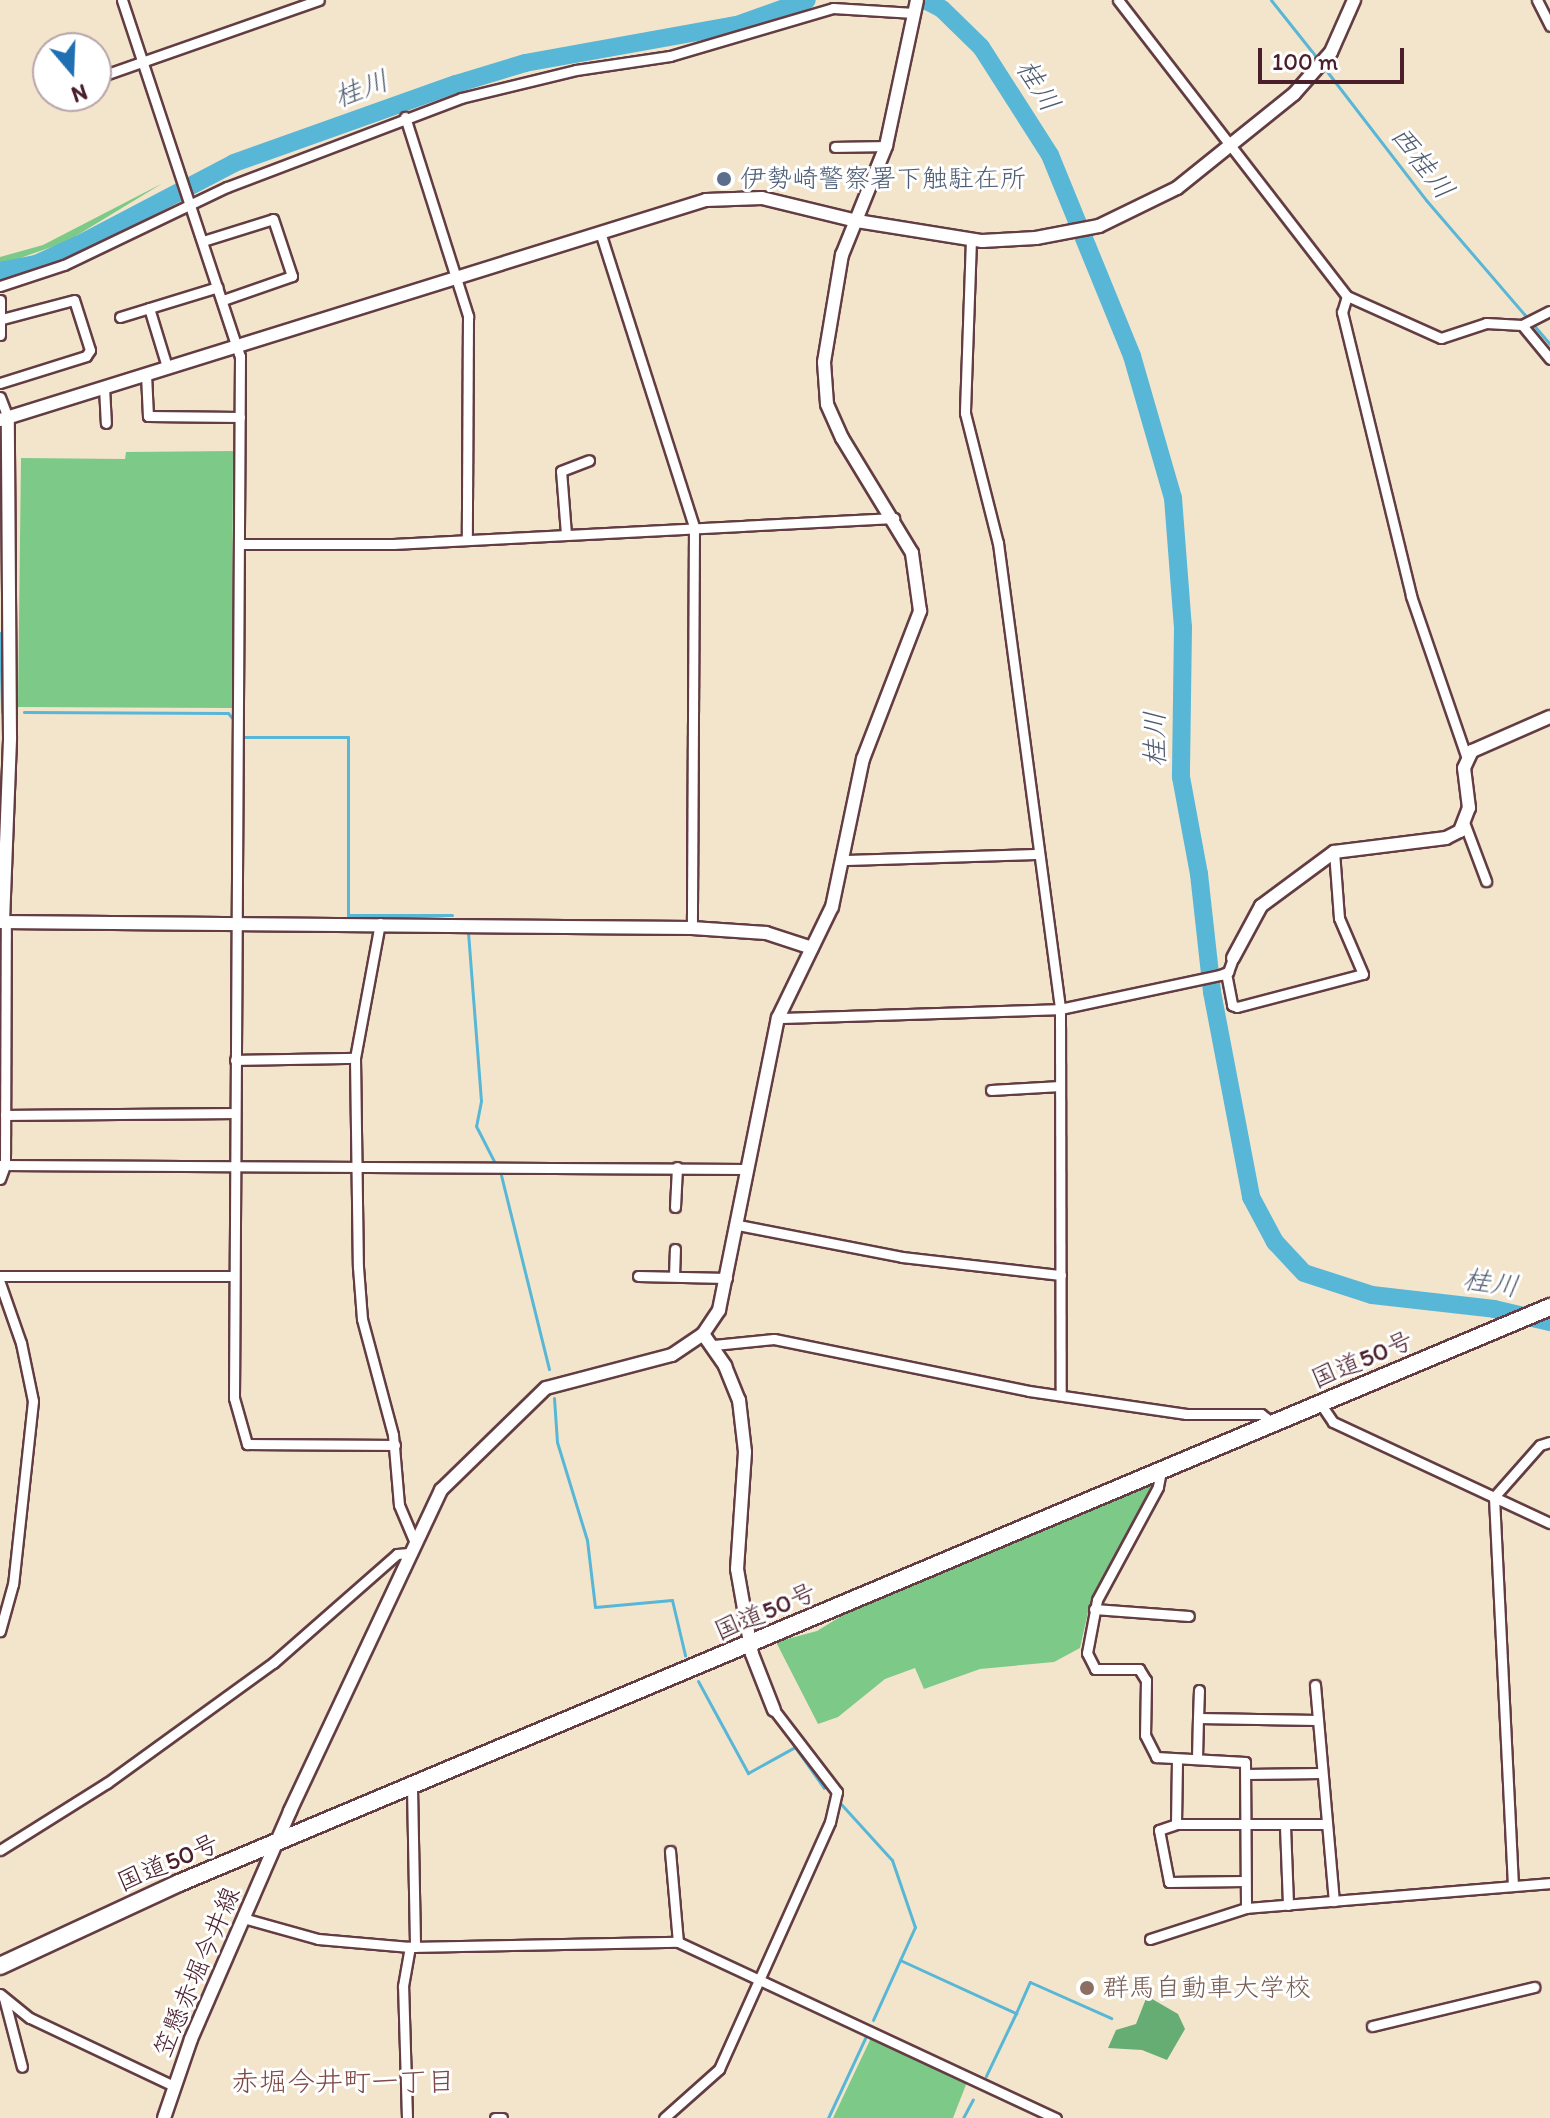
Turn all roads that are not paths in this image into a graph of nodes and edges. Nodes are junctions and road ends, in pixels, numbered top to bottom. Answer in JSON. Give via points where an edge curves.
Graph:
{"nodes":[{"id":1,"x":122,"y":0,"type":"edge"},
{"id":2,"x":319,"y":0,"type":"edge"},
{"id":3,"x":1118,"y":0,"type":"edge"},
{"id":4,"x":1354,"y":0,"type":"edge"},
{"id":5,"x":1537,"y":0,"type":"edge"},
{"id":6,"x":915,"y":7,"type":"edge"},
{"id":7,"x":1550,"y":26,"type":"edge"},
{"id":8,"x":143,"y":62,"type":"junction"},
{"id":9,"x":112,"y":73,"type":"edge"},
{"id":10,"x":405,"y":117,"type":"junction"},
{"id":11,"x":886,"y":146,"type":"junction"},
{"id":12,"x":1231,"y":146,"type":"junction"},
{"id":13,"x":835,"y":147,"type":"dead end"},
{"id":14,"x":190,"y":205,"type":"junction"},
{"id":15,"x":857,"y":221,"type":"junction"},
{"id":16,"x":600,"y":232,"type":"junction"},
{"id":17,"x":971,"y":239,"type":"junction"},
{"id":18,"x":203,"y":241,"type":"junction"},
{"id":19,"x":456,"y":276,"type":"junction"},
{"id":20,"x":0,"y":286,"type":"edge"},
{"id":21,"x":218,"y":287,"type":"junction"},
{"id":22,"x":1347,"y":296,"type":"junction"},
{"id":23,"x":0,"y":300,"type":"edge"},
{"id":24,"x":223,"y":300,"type":"junction"},
{"id":25,"x":149,"y":308,"type":"junction"},
{"id":26,"x":1550,"y":311,"type":"edge"},
{"id":27,"x":120,"y":317,"type":"dead end"},
{"id":28,"x":2,"y":319,"type":"edge"},
{"id":29,"x":1527,"y":323,"type":"junction"},
{"id":30,"x":0,"y":335,"type":"edge"},
{"id":31,"x":238,"y":344,"type":"junction"},
{"id":32,"x":1550,"y":359,"type":"edge"},
{"id":33,"x":167,"y":367,"type":"junction"},
{"id":34,"x":146,"y":374,"type":"junction"},
{"id":35,"x":0,"y":383,"type":"edge"},
{"id":36,"x":104,"y":387,"type":"junction"},
{"id":37,"x":0,"y":397,"type":"edge"},
{"id":38,"x":240,"y":417,"type":"junction"},
{"id":39,"x":4,"y":419,"type":"edge"},
{"id":40,"x":106,"y":423,"type":"dead end"},
{"id":41,"x":589,"y":460,"type":"dead end"},
{"id":42,"x":894,"y":518,"type":"junction"},
{"id":43,"x":694,"y":527,"type":"junction"},
{"id":44,"x":566,"y":534,"type":"junction"},
{"id":45,"x":467,"y":540,"type":"junction"},
{"id":46,"x":239,"y":544,"type":"junction"},
{"id":47,"x":1550,"y":717,"type":"edge"},
{"id":48,"x":1467,"y":759,"type":"junction"},
{"id":49,"x":1465,"y":825,"type":"junction"},
{"id":50,"x":1334,"y":852,"type":"junction"},
{"id":51,"x":1039,"y":854,"type":"junction"},
{"id":52,"x":843,"y":860,"type":"junction"},
{"id":53,"x":1486,"y":881,"type":"dead end"},
{"id":54,"x":3,"y":922,"type":"edge"},
{"id":55,"x":235,"y":923,"type":"junction"},
{"id":56,"x":380,"y":923,"type":"junction"},
{"id":57,"x":692,"y":928,"type":"junction"},
{"id":58,"x":812,"y":948,"type":"junction"},
{"id":59,"x":1233,"y":958,"type":"joint"},
{"id":60,"x":1223,"y":974,"type":"junction"},
{"id":61,"x":1060,"y":1009,"type":"junction"},
{"id":62,"x":778,"y":1018,"type":"junction"},
{"id":63,"x":355,"y":1058,"type":"junction"},
{"id":64,"x":235,"y":1060,"type":"junction"},
{"id":65,"x":1060,"y":1086,"type":"junction"},
{"id":66,"x":991,"y":1090,"type":"dead end"},
{"id":67,"x":234,"y":1113,"type":"junction"},
{"id":68,"x":5,"y":1115,"type":"junction"},
{"id":69,"x":2,"y":1165,"type":"edge"},
{"id":70,"x":234,"y":1165,"type":"junction"},
{"id":71,"x":356,"y":1165,"type":"junction"},
{"id":72,"x":677,"y":1167,"type":"junction"},
{"id":73,"x":748,"y":1169,"type":"junction"},
{"id":74,"x":0,"y":1179,"type":"edge"},
{"id":75,"x":675,"y":1207,"type":"dead end"},
{"id":76,"x":738,"y":1225,"type":"junction"},
{"id":77,"x":675,"y":1249,"type":"dead end"},
{"id":78,"x":1061,"y":1275,"type":"junction"},
{"id":79,"x":0,"y":1276,"type":"edge"},
{"id":80,"x":233,"y":1276,"type":"junction"},
{"id":81,"x":638,"y":1276,"type":"dead end"},
{"id":82,"x":674,"y":1276,"type":"junction"},
{"id":83,"x":727,"y":1278,"type":"junction"},
{"id":84,"x":0,"y":1283,"type":"edge"},
{"id":85,"x":1544,"y":1309,"type":"edge"},
{"id":86,"x":703,"y":1334,"type":"junction"},
{"id":87,"x":714,"y":1345,"type":"junction"},
{"id":88,"x":1061,"y":1395,"type":"junction"},
{"id":89,"x":1320,"y":1403,"type":"junction"},
{"id":90,"x":1273,"y":1423,"type":"junction"},
{"id":91,"x":1550,"y":1442,"type":"edge"},
{"id":92,"x":395,"y":1445,"type":"junction"},
{"id":93,"x":1161,"y":1471,"type":"junction"},
{"id":94,"x":1494,"y":1497,"type":"junction"},
{"id":95,"x":1550,"y":1523,"type":"edge"},
{"id":96,"x":411,"y":1547,"type":"junction"},
{"id":97,"x":1094,"y":1609,"type":"junction"},
{"id":98,"x":1189,"y":1616,"type":"dead end"},
{"id":99,"x":0,"y":1631,"type":"edge"},
{"id":100,"x":751,"y":1644,"type":"junction"},
{"id":101,"x":1315,"y":1685,"type":"dead end"},
{"id":102,"x":1199,"y":1690,"type":"dead end"},
{"id":103,"x":774,"y":1710,"type":"joint"},
{"id":104,"x":1198,"y":1718,"type":"junction"},
{"id":105,"x":1317,"y":1720,"type":"junction"},
{"id":106,"x":1197,"y":1758,"type":"junction"},
{"id":107,"x":1177,"y":1759,"type":"junction"},
{"id":108,"x":1321,"y":1773,"type":"junction"},
{"id":109,"x":1246,"y":1774,"type":"junction"},
{"id":110,"x":412,"y":1787,"type":"junction"},
{"id":111,"x":1176,"y":1824,"type":"junction"},
{"id":112,"x":1324,"y":1824,"type":"junction"},
{"id":113,"x":1245,"y":1826,"type":"junction"},
{"id":114,"x":1285,"y":1826,"type":"junction"},
{"id":115,"x":275,"y":1845,"type":"junction"},
{"id":116,"x":0,"y":1850,"type":"edge"},
{"id":117,"x":670,"y":1851,"type":"dead end"},
{"id":118,"x":1245,"y":1881,"type":"junction"},
{"id":119,"x":1550,"y":1883,"type":"edge"},
{"id":120,"x":1513,"y":1886,"type":"junction"},
{"id":121,"x":1334,"y":1901,"type":"junction"},
{"id":122,"x":1288,"y":1905,"type":"junction"},
{"id":123,"x":1246,"y":1908,"type":"junction"},
{"id":124,"x":243,"y":1918,"type":"junction"},
{"id":125,"x":1150,"y":1939,"type":"dead end"},
{"id":126,"x":678,"y":1942,"type":"junction"},
{"id":127,"x":413,"y":1947,"type":"junction"},
{"id":128,"x":0,"y":1966,"type":"edge"},
{"id":129,"x":759,"y":1982,"type":"junction"},
{"id":130,"x":1534,"y":1987,"type":"dead end"},
{"id":131,"x":2,"y":1996,"type":"edge"},
{"id":132,"x":1372,"y":2026,"type":"dead end"},
{"id":133,"x":22,"y":2067,"type":"dead end"},
{"id":134,"x":174,"y":2086,"type":"junction"},
{"id":135,"x":164,"y":2118,"type":"edge"},
{"id":136,"x":407,"y":2118,"type":"edge"},
{"id":137,"x":495,"y":2118,"type":"edge"},
{"id":138,"x":502,"y":2118,"type":"edge"},
{"id":139,"x":664,"y":2118,"type":"edge"},
{"id":140,"x":1056,"y":2118,"type":"edge"}],
"edges":[{"from":1,"to":8,"type":"street"},
{"from":2,"to":8,"type":"street"},
{"from":3,"to":12,"type":"street"},
{"from":4,"to":12,"type":"street","via":[[1322,65]]},
{"from":5,"to":7,"type":"street"},
{"from":6,"to":10,"type":"street","via":[[833,8],[670,56],[561,73]]},
{"from":6,"to":11,"type":"street"},
{"from":8,"to":9,"type":"street"},
{"from":8,"to":14,"type":"street"},
{"from":10,"to":14,"type":"street"},
{"from":10,"to":19,"type":"street"},
{"from":11,"to":13,"type":"street"},
{"from":11,"to":15,"type":"street"},
{"from":12,"to":17,"type":"street","via":[[1157,200],[1095,227],[1066,234]]},
{"from":12,"to":22,"type":"street"},
{"from":14,"to":18,"type":"street"},
{"from":14,"to":20,"type":"street","via":[[64,265]]},
{"from":15,"to":16,"type":"street","via":[[762,198],[731,197]]},
{"from":15,"to":17,"type":"street"},
{"from":15,"to":42,"type":"street","via":[[842,255],[824,362],[827,404],[849,451]]},
{"from":16,"to":19,"type":"street"},
{"from":16,"to":43,"type":"street"},
{"from":17,"to":51,"type":"street","via":[[965,413],[998,543]]},
{"from":18,"to":21,"type":"street"},
{"from":18,"to":24,"type":"street","via":[[273,219],[278,233],[292,276]]},
{"from":19,"to":31,"type":"street"},
{"from":19,"to":45,"type":"street","via":[[468,320]]},
{"from":21,"to":24,"type":"street"},
{"from":21,"to":25,"type":"street"},
{"from":22,"to":29,"type":"street","via":[[1441,338],[1486,323]]},
{"from":22,"to":48,"type":"street","via":[[1342,312],[1411,596]]},
{"from":23,"to":28,"type":"street"},
{"from":24,"to":31,"type":"street"},
{"from":25,"to":27,"type":"street"},
{"from":25,"to":33,"type":"street"},
{"from":26,"to":29,"type":"street"},
{"from":28,"to":30,"type":"street"},
{"from":28,"to":35,"type":"street","via":[[74,300],[90,350],[86,356]]},
{"from":29,"to":32,"type":"street"},
{"from":31,"to":33,"type":"street"},
{"from":31,"to":38,"type":"street"},
{"from":33,"to":34,"type":"street"},
{"from":34,"to":36,"type":"street"},
{"from":34,"to":38,"type":"street","via":[[148,416]]},
{"from":36,"to":39,"type":"street"},
{"from":36,"to":40,"type":"street"},
{"from":37,"to":39,"type":"street"},
{"from":38,"to":46,"type":"street"},
{"from":39,"to":54,"type":"street","via":[[10,737]]},
{"from":41,"to":44,"type":"street","via":[[561,471]]},
{"from":42,"to":43,"type":"street"},
{"from":42,"to":52,"type":"street","via":[[917,569],[920,611],[863,759]]},
{"from":43,"to":44,"type":"street"},
{"from":43,"to":57,"type":"street"},
{"from":44,"to":45,"type":"street"},
{"from":45,"to":46,"type":"street"},
{"from":46,"to":55,"type":"street"},
{"from":47,"to":48,"type":"street","via":[[1480,745]]},
{"from":48,"to":49,"type":"street"},
{"from":49,"to":50,"type":"street","via":[[1446,838]]},
{"from":49,"to":53,"type":"street"},
{"from":50,"to":59,"type":"street","via":[[1261,906]]},
{"from":50,"to":60,"type":"street","via":[[1339,918],[1363,974],[1237,1007]]},
{"from":51,"to":52,"type":"street"},
{"from":51,"to":61,"type":"street"},
{"from":52,"to":58,"type":"street","via":[[832,907]]},
{"from":54,"to":55,"type":"street"},
{"from":54,"to":68,"type":"street"},
{"from":55,"to":56,"type":"street"},
{"from":55,"to":64,"type":"street"},
{"from":56,"to":57,"type":"street"},
{"from":56,"to":63,"type":"street"},
{"from":57,"to":58,"type":"street","via":[[766,933]]},
{"from":58,"to":62,"type":"street"},
{"from":59,"to":60,"type":"street"},
{"from":60,"to":61,"type":"street"},
{"from":61,"to":62,"type":"street"},
{"from":61,"to":65,"type":"street"},
{"from":62,"to":73,"type":"street"},
{"from":63,"to":64,"type":"street"},
{"from":63,"to":71,"type":"street"},
{"from":64,"to":67,"type":"street"},
{"from":65,"to":66,"type":"street"},
{"from":65,"to":78,"type":"street"},
{"from":67,"to":68,"type":"street"},
{"from":67,"to":70,"type":"street"},
{"from":68,"to":69,"type":"street"},
{"from":69,"to":70,"type":"street"},
{"from":69,"to":74,"type":"street"},
{"from":70,"to":71,"type":"street"},
{"from":70,"to":80,"type":"street"},
{"from":71,"to":72,"type":"street"},
{"from":71,"to":92,"type":"street","via":[[362,1319]]},
{"from":72,"to":73,"type":"street"},
{"from":72,"to":75,"type":"street"},
{"from":73,"to":76,"type":"street"},
{"from":76,"to":78,"type":"street","via":[[888,1255]]},
{"from":76,"to":83,"type":"street"},
{"from":77,"to":82,"type":"street"},
{"from":78,"to":88,"type":"street"},
{"from":79,"to":80,"type":"street"},
{"from":80,"to":92,"type":"street","via":[[233,1390],[247,1444]]},
{"from":81,"to":82,"type":"street"},
{"from":82,"to":83,"type":"street"},
{"from":83,"to":86,"type":"street","via":[[719,1310]]},
{"from":84,"to":99,"type":"street","via":[[21,1343],[33,1407],[13,1584]]},
{"from":85,"to":89,"type":"highway","name":"国道50号"},
{"from":86,"to":87,"type":"street"},
{"from":86,"to":96,"type":"street","name":"笠懸赤堀今井線","via":[[672,1355],[554,1385],[538,1394],[441,1490]]},
{"from":87,"to":88,"type":"street","via":[[774,1339]]},
{"from":87,"to":100,"type":"street","via":[[739,1400],[744,1436],[735,1557]]},
{"from":88,"to":90,"type":"street","via":[[1186,1414],[1261,1414]]},
{"from":89,"to":90,"type":"highway","name":"国道50号"},
{"from":89,"to":94,"type":"street","via":[[1333,1422]]},
{"from":90,"to":93,"type":"highway","name":"国道50号"},
{"from":91,"to":94,"type":"street","via":[[1540,1445]]},
{"from":92,"to":96,"type":"street","via":[[399,1505]]},
{"from":93,"to":97,"type":"street","via":[[1158,1487]]},
{"from":93,"to":100,"type":"highway","name":"国道50号"},
{"from":94,"to":95,"type":"street"},
{"from":94,"to":120,"type":"street"},
{"from":96,"to":115,"type":"street","name":"笠懸赤堀今井線"},
{"from":96,"to":116,"type":"street","via":[[379,1568],[273,1663],[107,1783]]},
{"from":97,"to":98,"type":"street"},
{"from":97,"to":107,"type":"street","via":[[1087,1653],[1092,1666],[1139,1669],[1146,1680],[1145,1735],[1153,1754]]},
{"from":100,"to":103,"type":"street"},
{"from":100,"to":110,"type":"highway","name":"国道50号"},
{"from":101,"to":105,"type":"street"},
{"from":102,"to":104,"type":"street"},
{"from":103,"to":129,"type":"street","via":[[837,1792],[826,1834]]},
{"from":104,"to":105,"type":"street"},
{"from":104,"to":106,"type":"street"},
{"from":105,"to":108,"type":"street"},
{"from":106,"to":107,"type":"street"},
{"from":106,"to":109,"type":"street","via":[[1242,1760]]},
{"from":107,"to":111,"type":"street"},
{"from":108,"to":109,"type":"street"},
{"from":108,"to":112,"type":"street"},
{"from":109,"to":113,"type":"street"},
{"from":110,"to":115,"type":"highway","name":"国道50号"},
{"from":110,"to":127,"type":"street"},
{"from":111,"to":113,"type":"street"},
{"from":111,"to":118,"type":"street","via":[[1159,1830],[1169,1882]]},
{"from":112,"to":114,"type":"street"},
{"from":112,"to":121,"type":"street"},
{"from":113,"to":114,"type":"street"},
{"from":113,"to":118,"type":"street"},
{"from":114,"to":122,"type":"street"},
{"from":115,"to":124,"type":"street","name":"笠懸赤堀今井線"},
{"from":115,"to":128,"type":"highway","name":"国道50号"},
{"from":117,"to":126,"type":"street"},
{"from":118,"to":123,"type":"street"},
{"from":119,"to":120,"type":"street"},
{"from":120,"to":121,"type":"street"},
{"from":121,"to":122,"type":"street"},
{"from":122,"to":123,"type":"street"},
{"from":123,"to":125,"type":"street"},
{"from":124,"to":127,"type":"street","via":[[307,1937]]},
{"from":124,"to":134,"type":"street","name":"笠懸赤堀今井線"},
{"from":126,"to":127,"type":"street"},
{"from":126,"to":129,"type":"street"},
{"from":127,"to":136,"type":"street","via":[[403,1986]]},
{"from":129,"to":139,"type":"street","via":[[719,2069]]},
{"from":129,"to":140,"type":"street"},
{"from":130,"to":132,"type":"street"},
{"from":131,"to":133,"type":"street"},
{"from":131,"to":134,"type":"street","via":[[47,2027]]},
{"from":134,"to":135,"type":"street","name":"笠懸赤堀今井線"},
{"from":137,"to":138,"type":"street"}]}
